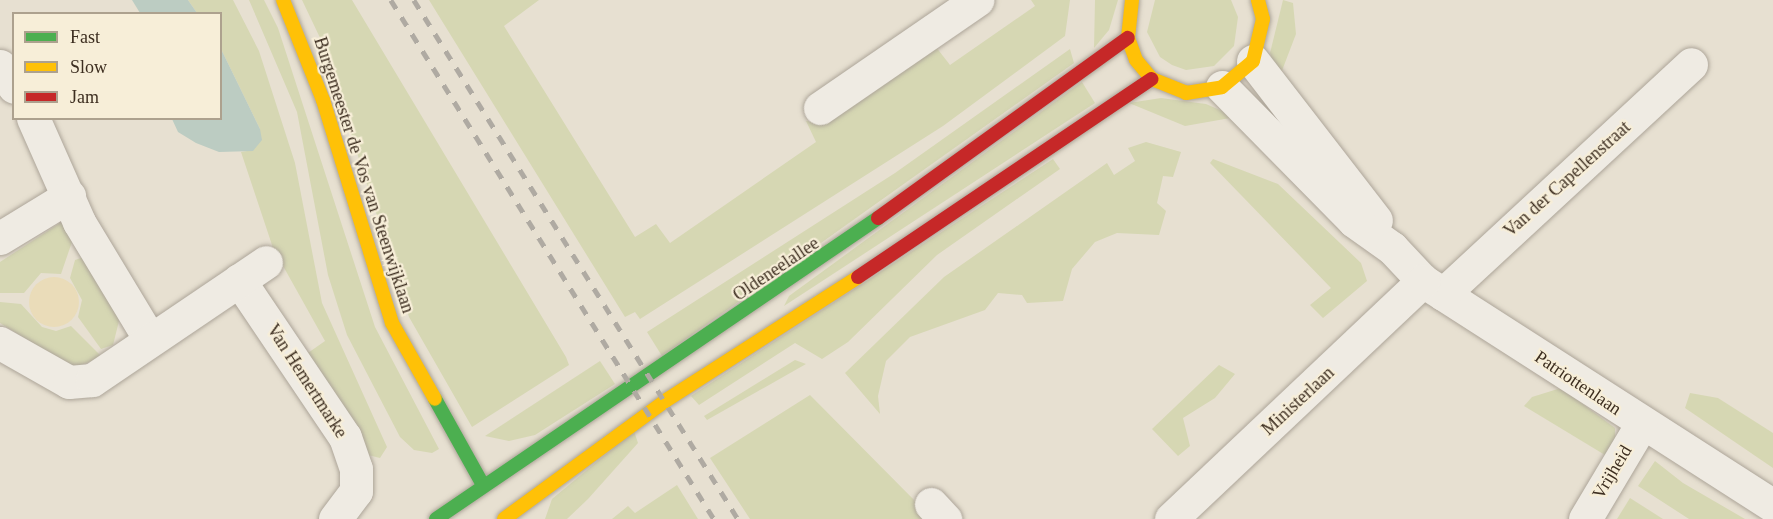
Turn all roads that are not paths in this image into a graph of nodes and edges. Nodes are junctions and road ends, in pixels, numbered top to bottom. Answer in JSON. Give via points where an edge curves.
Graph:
{"nodes":[{"id":1,"x":283,"y":0,"type":"edge"},
{"id":2,"x":977,"y":0,"type":"edge"},
{"id":3,"x":1132,"y":0,"type":"edge"},
{"id":4,"x":1258,"y":0,"type":"edge"},
{"id":5,"x":1128,"y":38,"type":"junction"},
{"id":6,"x":1253,"y":61,"type":"junction"},
{"id":7,"x":1691,"y":64,"type":"dead end"},
{"id":8,"x":0,"y":66,"type":"edge"},
{"id":9,"x":1152,"y":78,"type":"junction"},
{"id":10,"x":12,"y":84,"type":"edge"},
{"id":11,"x":1222,"y":87,"type":"junction"},
{"id":12,"x":820,"y":108,"type":"dead end"},
{"id":13,"x":34,"y":120,"type":"edge"},
{"id":14,"x":69,"y":196,"type":"junction"},
{"id":15,"x":0,"y":238,"type":"edge"},
{"id":16,"x":1392,"y":248,"type":"junction"},
{"id":17,"x":1433,"y":287,"type":"junction"},
{"id":18,"x":149,"y":338,"type":"junction"},
{"id":19,"x":0,"y":343,"type":"edge"},
{"id":20,"x":1641,"y":425,"type":"junction"},
{"id":21,"x":483,"y":485,"type":"junction"},
{"id":22,"x":1773,"y":506,"type":"edge"},
{"id":23,"x":335,"y":519,"type":"edge"},
{"id":24,"x":436,"y":519,"type":"edge"},
{"id":25,"x":505,"y":519,"type":"edge"},
{"id":26,"x":1171,"y":519,"type":"edge"},
{"id":27,"x":1585,"y":519,"type":"edge"}],
"edges":[{"from":1,"to":21,"type":"street","name":"Burgemeester de Vos van Steenwijklaan","via":[[323,100],[392,323],[438,413]]},
{"from":2,"to":12,"type":"street"},
{"from":3,"to":5,"type":"street"},
{"from":4,"to":6,"type":"street","via":[[1263,19]]},
{"from":5,"to":9,"type":"street","via":[[1136,60]]},
{"from":5,"to":21,"type":"street","name":"Oldeneelallee","via":[[807,270]]},
{"from":6,"to":11,"type":"street"},
{"from":6,"to":16,"type":"street","name":"Patriottenlaan","via":[[1368,205]]},
{"from":7,"to":17,"type":"street","name":"Van der Capellenstraat"},
{"from":8,"to":10,"type":"street"},
{"from":9,"to":11,"type":"street","via":[[1186,93]]},
{"from":9,"to":25,"type":"street","via":[[957,214],[665,401]]},
{"from":11,"to":16,"type":"street","name":"Patriottenlaan","via":[[1354,220]]},
{"from":13,"to":14,"type":"street"},
{"from":14,"to":15,"type":"street"},
{"from":14,"to":18,"type":"street"},
{"from":16,"to":17,"type":"street","name":"Patriottenlaan"},
{"from":17,"to":20,"type":"street","name":"Patriottenlaan"},
{"from":17,"to":26,"type":"street","name":"Ministerlaan"},
{"from":18,"to":19,"type":"street","name":"Van Hemertmarke","via":[[92,380],[69,382]]},
{"from":18,"to":23,"type":"street","name":"Van Hemertmarke","via":[[252,271],[345,436],[356,469],[356,491]]},
{"from":20,"to":22,"type":"street","name":"Patriottenlaan"},
{"from":20,"to":27,"type":"street","name":"Vrijheid"},
{"from":21,"to":24,"type":"street","name":"Oldeneelallee"},
{"from":21,"to":25,"type":"street"}]}
